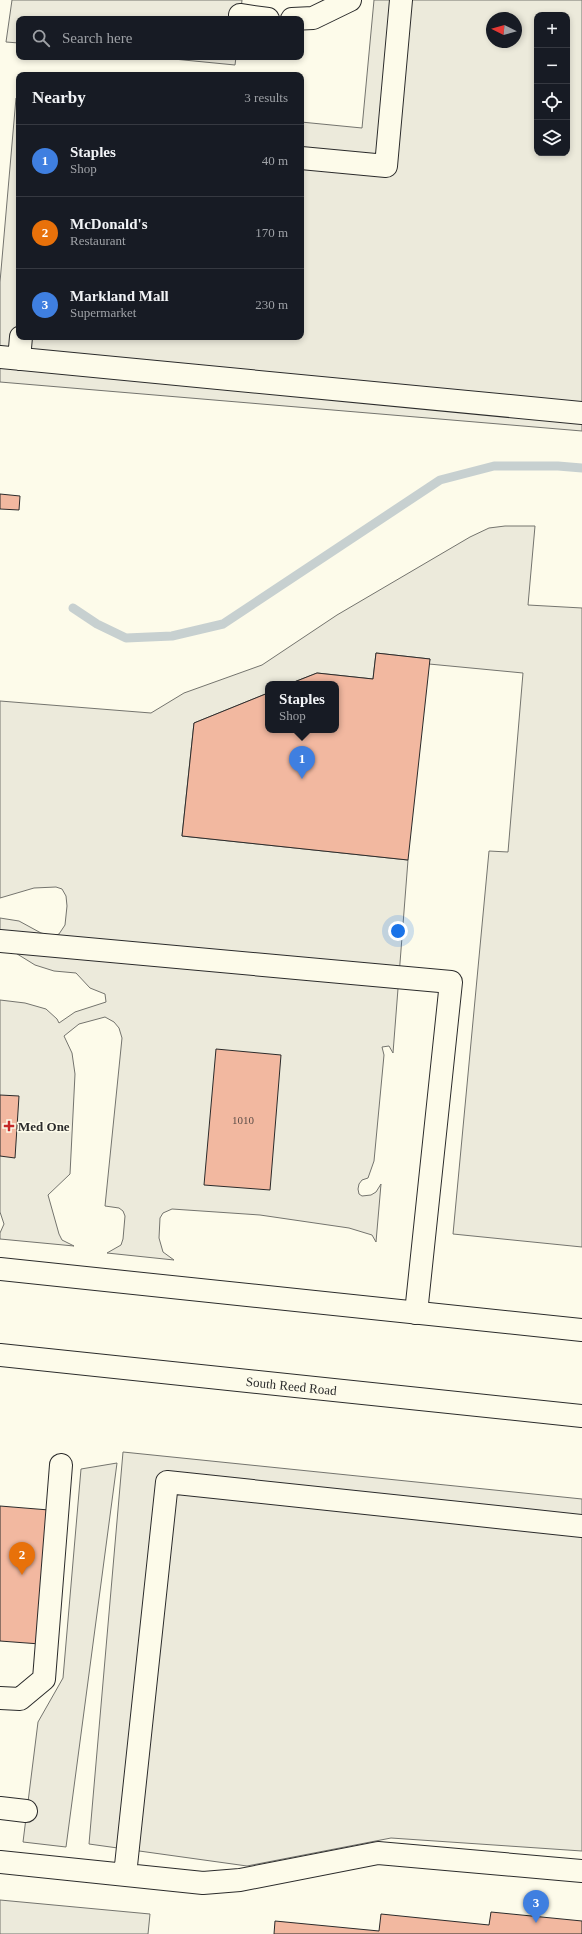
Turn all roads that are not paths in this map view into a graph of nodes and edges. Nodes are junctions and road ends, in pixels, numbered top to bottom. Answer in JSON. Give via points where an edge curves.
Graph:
{"nodes":[{"id":1,"x":350,"y":0,"type":"edge"},
{"id":2,"x":400,"y":0,"type":"edge"},
{"id":3,"x":240,"y":15,"type":"dead end"},
{"id":4,"x":247,"y":16,"type":"edge"},
{"id":5,"x":304,"y":18,"type":"edge"},
{"id":6,"x":304,"y":158,"type":"edge"},
{"id":7,"x":19,"y":340,"type":"edge"},
{"id":8,"x":10,"y":358,"type":"edge"},
{"id":9,"x":582,"y":413,"type":"edge"},
{"id":10,"x":0,"y":941,"type":"edge"},
{"id":11,"x":0,"y":1269,"type":"edge"},
{"id":12,"x":416,"y":1313,"type":"junction"},
{"id":13,"x":582,"y":1330,"type":"edge"},
{"id":14,"x":0,"y":1356,"type":"edge"},
{"id":15,"x":582,"y":1416,"type":"edge"},
{"id":16,"x":60,"y":1465,"type":"dead end"},
{"id":17,"x":582,"y":1526,"type":"edge"},
{"id":18,"x":0,"y":1698,"type":"edge"},
{"id":19,"x":0,"y":1808,"type":"edge"},
{"id":20,"x":26,"y":1811,"type":"dead end"},
{"id":21,"x":6,"y":1865,"type":"edge"},
{"id":22,"x":582,"y":1871,"type":"edge"},
{"id":23,"x":125,"y":1875,"type":"junction"}],
"edges":[{"from":1,"to":5,"type":"main road","via":[[313,18]]},
{"from":2,"to":6,"type":"main road","via":[[386,166]]},
{"from":3,"to":4,"type":"main road"},
{"from":7,"to":8,"type":"main road"},
{"from":8,"to":9,"type":"main road"},
{"from":10,"to":12,"type":"main road","via":[[451,982]]},
{"from":11,"to":12,"type":"main road"},
{"from":12,"to":13,"type":"main road"},
{"from":14,"to":15,"type":"main road","name":"South Reed Road"},
{"from":16,"to":18,"type":"main road","via":[[44,1679],[20,1699]]},
{"from":17,"to":23,"type":"main road","via":[[167,1482]]},
{"from":19,"to":20,"type":"main road"},
{"from":21,"to":23,"type":"main road"},
{"from":22,"to":23,"type":"main road","via":[[378,1853],[240,1880],[203,1883]]}]}
